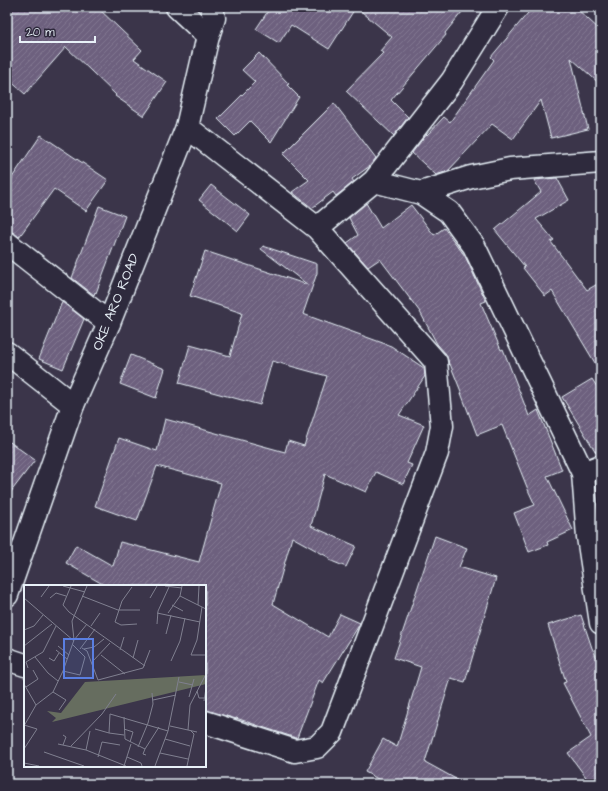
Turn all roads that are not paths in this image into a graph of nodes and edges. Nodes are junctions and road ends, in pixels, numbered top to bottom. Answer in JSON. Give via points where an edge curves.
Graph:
{"nodes":[{"id":1,"x":177,"y":7,"type":"edge"},
{"id":2,"x":498,"y":7,"type":"edge"},
{"id":3,"x":214,"y":17,"type":"edge"},
{"id":4,"x":187,"y":126,"type":"junction"},
{"id":5,"x":601,"y":162,"type":"edge"},
{"id":6,"x":374,"y":181,"type":"junction"},
{"id":7,"x":421,"y":193,"type":"junction"},
{"id":8,"x":317,"y":228,"type":"junction"},
{"id":9,"x":7,"y":243,"type":"edge"},
{"id":10,"x":109,"y":323,"type":"junction"},
{"id":11,"x":7,"y":353,"type":"edge"},
{"id":12,"x":73,"y":405,"type":"junction"},
{"id":13,"x":592,"y":470,"type":"edge"},
{"id":14,"x":7,"y":595,"type":"edge"},
{"id":15,"x":601,"y":623,"type":"edge"},
{"id":16,"x":7,"y":659,"type":"edge"},
{"id":17,"x":24,"y":665,"type":"edge"},
{"id":18,"x":206,"y":722,"type":"edge"}],
"edges":[{"from":1,"to":3,"type":"street"},
{"from":2,"to":6,"type":"street","via":[[452,81]]},
{"from":3,"to":4,"type":"street","name":"OKE ARO ROAD"},
{"from":4,"to":8,"type":"street"},
{"from":4,"to":10,"type":"street","name":"OKE ARO ROAD"},
{"from":5,"to":7,"type":"street","via":[[510,169],[471,177]]},
{"from":6,"to":7,"type":"street"},
{"from":6,"to":8,"type":"street"},
{"from":7,"to":13,"type":"street","via":[[449,212],[474,246]]},
{"from":8,"to":18,"type":"street","via":[[436,362],[442,426],[437,453],[332,732],[317,747],[295,751]]},
{"from":9,"to":10,"type":"street"},
{"from":10,"to":12,"type":"street","name":"OKE ARO ROAD"},
{"from":11,"to":12,"type":"street"},
{"from":12,"to":14,"type":"street","name":"OKE ARO ROAD"},
{"from":13,"to":15,"type":"street","via":[[588,537]]},
{"from":16,"to":17,"type":"street"}]}
